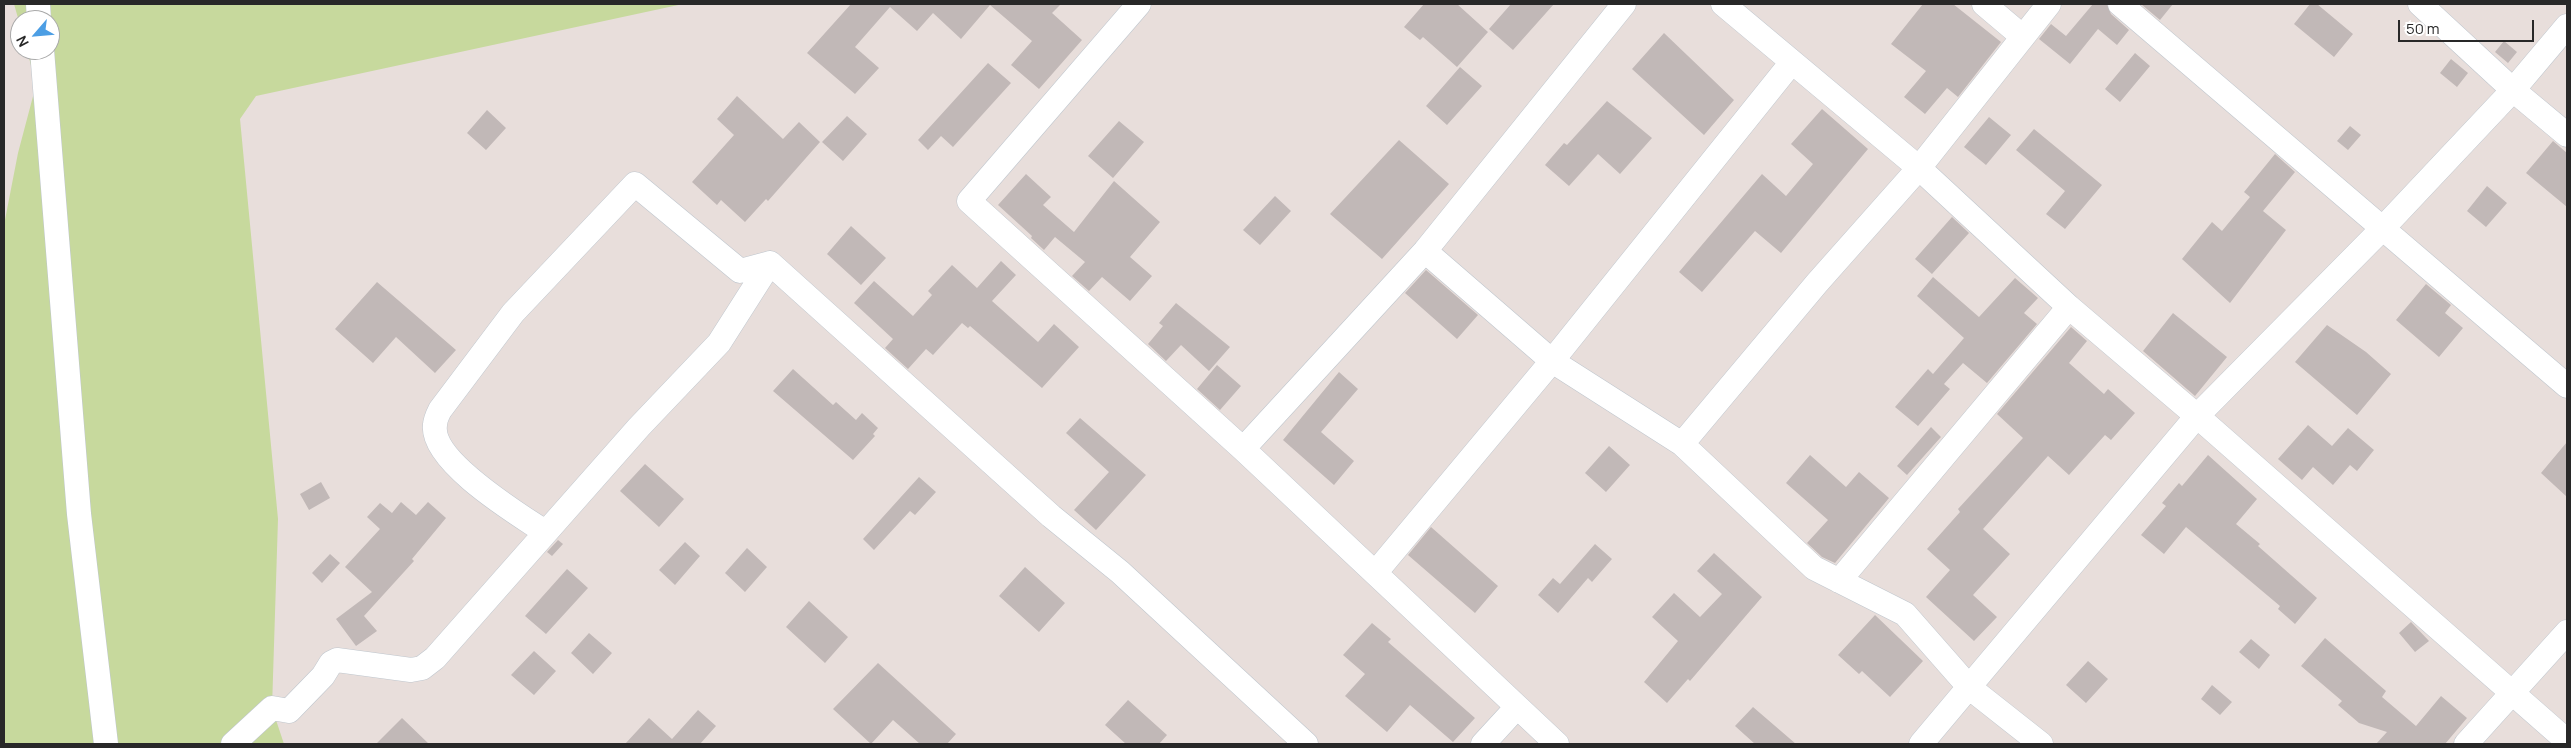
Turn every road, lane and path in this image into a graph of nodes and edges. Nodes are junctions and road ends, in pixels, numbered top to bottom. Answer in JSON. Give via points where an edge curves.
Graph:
{"nodes":[{"id":1,"x":1139,"y":4,"type":"edge"},
{"id":2,"x":1624,"y":4,"type":"edge"},
{"id":3,"x":1723,"y":4,"type":"edge"},
{"id":4,"x":1984,"y":4,"type":"edge"},
{"id":5,"x":2049,"y":4,"type":"edge"},
{"id":6,"x":2120,"y":4,"type":"edge"},
{"id":7,"x":2420,"y":4,"type":"edge"},
{"id":8,"x":2567,"y":26,"type":"edge"},
{"id":9,"x":2022,"y":37,"type":"junction"},
{"id":10,"x":43,"y":60,"type":"edge"},
{"id":11,"x":1792,"y":62,"type":"junction"},
{"id":12,"x":2513,"y":90,"type":"junction"},
{"id":13,"x":2567,"y":135,"type":"edge"},
{"id":14,"x":1919,"y":168,"type":"junction"},
{"id":15,"x":2384,"y":228,"type":"junction"},
{"id":16,"x":1425,"y":251,"type":"junction"},
{"id":17,"x":770,"y":262,"type":"junction"},
{"id":18,"x":2069,"y":307,"type":"junction"},
{"id":19,"x":1552,"y":361,"type":"junction"},
{"id":20,"x":2567,"y":386,"type":"edge"},
{"id":21,"x":2197,"y":416,"type":"junction"},
{"id":22,"x":1682,"y":444,"type":"junction"},
{"id":23,"x":1243,"y":449,"type":"junction"},
{"id":24,"x":545,"y":532,"type":"junction"},
{"id":25,"x":1376,"y":572,"type":"junction"},
{"id":26,"x":1839,"y":581,"type":"junction"},
{"id":27,"x":2567,"y":632,"type":"edge"},
{"id":28,"x":1970,"y":688,"type":"junction"},
{"id":29,"x":2513,"y":693,"type":"junction"},
{"id":30,"x":1517,"y":707,"type":"junction"},
{"id":31,"x":2567,"y":741,"type":"edge"},
{"id":32,"x":106,"y":744,"type":"edge"},
{"id":33,"x":233,"y":744,"type":"edge"},
{"id":34,"x":1306,"y":744,"type":"edge"},
{"id":35,"x":1483,"y":744,"type":"edge"},
{"id":36,"x":1557,"y":744,"type":"edge"},
{"id":37,"x":1920,"y":744,"type":"edge"},
{"id":38,"x":2041,"y":744,"type":"edge"},
{"id":39,"x":2466,"y":744,"type":"edge"}],
"edges":[{"from":1,"to":23,"type":"street","via":[[970,201]]},
{"from":2,"to":16,"type":"street"},
{"from":3,"to":11,"type":"street"},
{"from":4,"to":9,"type":"street"},
{"from":5,"to":9,"type":"street"},
{"from":6,"to":15,"type":"street"},
{"from":7,"to":12,"type":"street"},
{"from":8,"to":12,"type":"street"},
{"from":9,"to":14,"type":"street"},
{"from":10,"to":32,"type":"street","via":[[79,514]]},
{"from":11,"to":14,"type":"street"},
{"from":11,"to":19,"type":"street"},
{"from":12,"to":13,"type":"street"},
{"from":12,"to":15,"type":"street"},
{"from":14,"to":18,"type":"street"},
{"from":14,"to":22,"type":"street"},
{"from":15,"to":20,"type":"street"},
{"from":15,"to":21,"type":"street"},
{"from":16,"to":19,"type":"street"},
{"from":16,"to":23,"type":"street"},
{"from":17,"to":24,"type":"street","via":[[719,343]]},
{"from":17,"to":24,"type":"street","via":[[740,271],[635,184],[512,313],[440,410],[434,425],[436,438],[447,456],[469,478]]},
{"from":17,"to":34,"type":"street","via":[[1051,516],[1120,572]]},
{"from":18,"to":21,"type":"street"},
{"from":18,"to":26,"type":"street"},
{"from":19,"to":22,"type":"street"},
{"from":19,"to":25,"type":"street"},
{"from":21,"to":28,"type":"street"},
{"from":21,"to":29,"type":"street"},
{"from":22,"to":26,"type":"street","via":[[1814,568]]},
{"from":23,"to":25,"type":"street"},
{"from":24,"to":33,"type":"street","via":[[435,658],[422,668],[411,670],[338,660],[331,663],[289,712],[272,708]]},
{"from":25,"to":30,"type":"street"},
{"from":26,"to":28,"type":"street","via":[[1905,614]]},
{"from":27,"to":29,"type":"street"},
{"from":28,"to":37,"type":"street"},
{"from":28,"to":38,"type":"street"},
{"from":29,"to":31,"type":"street"},
{"from":29,"to":39,"type":"street"},
{"from":30,"to":35,"type":"street"},
{"from":30,"to":36,"type":"street"}]}
